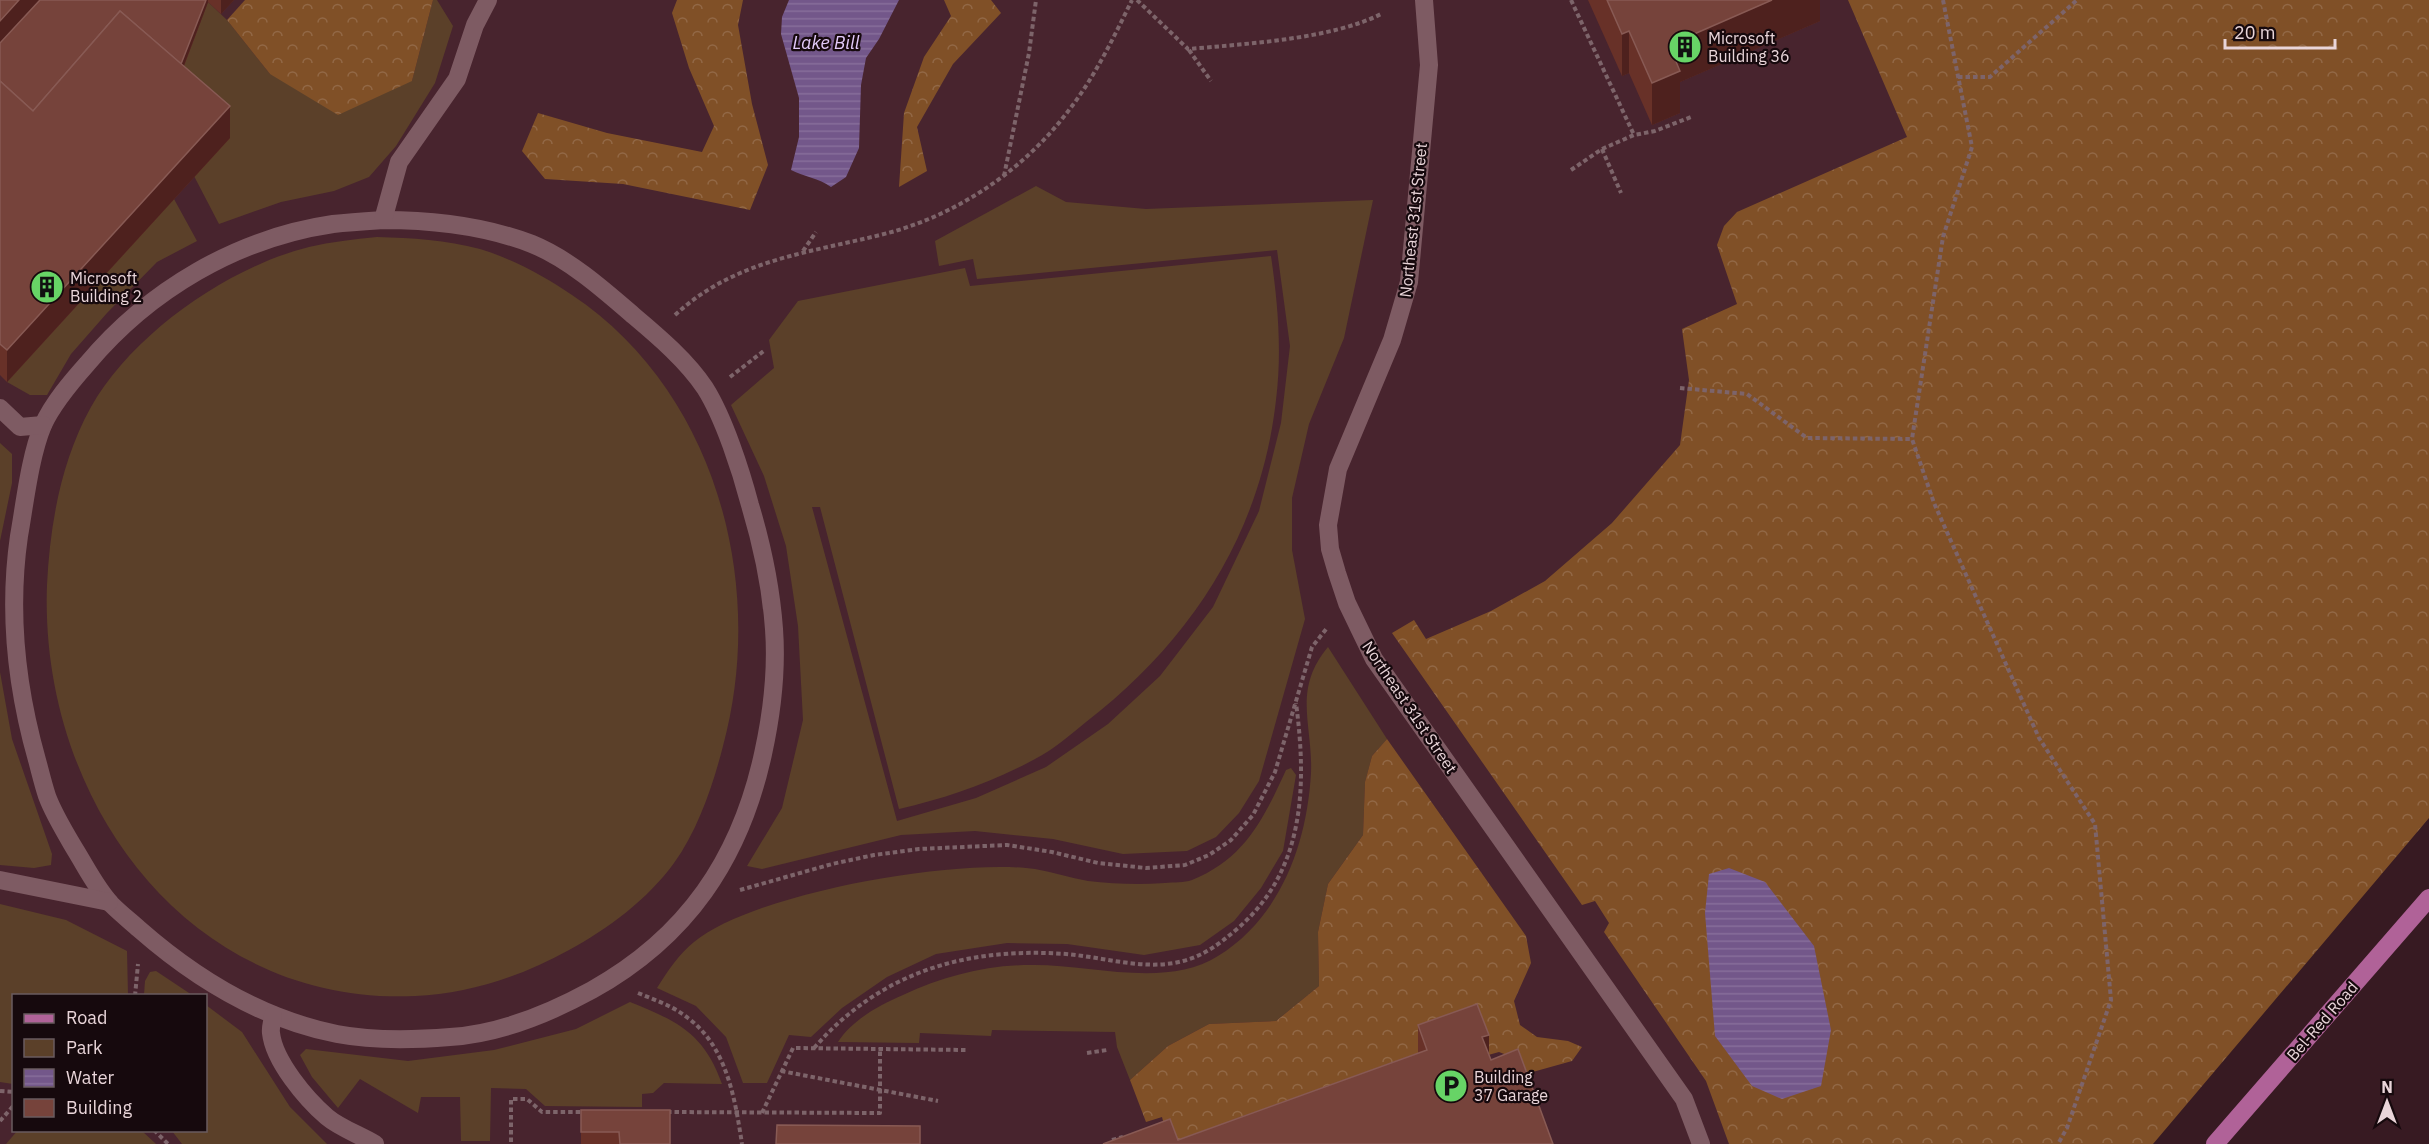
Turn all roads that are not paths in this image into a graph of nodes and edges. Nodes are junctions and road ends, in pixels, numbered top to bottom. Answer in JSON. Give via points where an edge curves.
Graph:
{"nodes":[{"id":1,"x":488,"y":0,"type":"edge"},
{"id":2,"x":1424,"y":0,"type":"edge"},
{"id":3,"x":383,"y":220,"type":"junction"},
{"id":4,"x":0,"y":408,"type":"edge"},
{"id":5,"x":43,"y":425,"type":"junction"},
{"id":6,"x":0,"y":880,"type":"edge"},
{"id":7,"x":2429,"y":898,"type":"edge"},
{"id":8,"x":109,"y":902,"type":"junction"},
{"id":9,"x":273,"y":1015,"type":"junction"},
{"id":10,"x":375,"y":1144,"type":"edge"},
{"id":11,"x":1701,"y":1144,"type":"edge"},
{"id":12,"x":2215,"y":1144,"type":"edge"}],
"edges":[{"from":1,"to":3,"type":"street","via":[[457,79],[399,162]]},
{"from":2,"to":11,"type":"street","name":"Northeast 31st Street","via":[[1429,65],[1409,282],[1392,339],[1338,469],[1328,525],[1330,549],[1347,603],[1374,659],[1684,1099]]},
{"from":3,"to":5,"type":"street","via":[[332,224],[281,236],[186,277],[143,307],[105,342],[71,382]]},
{"from":3,"to":9,"type":"street","via":[[446,223],[537,246],[606,291],[654,333],[705,388],[741,471],[760,540],[774,631],[771,709],[756,783],[730,852],[712,884],[684,920],[654,949],[614,978],[562,1007],[460,1037],[346,1035]]},
{"from":4,"to":5,"type":"street","via":[[20,427]]},
{"from":5,"to":8,"type":"street","via":[[13,579],[18,681],[47,798]]},
{"from":6,"to":8,"type":"street"},
{"from":7,"to":12,"type":"main road","name":"Bel-Red Road"},
{"from":8,"to":9,"type":"street","via":[[173,958],[236,999]]},
{"from":9,"to":10,"type":"street","via":[[271,1033],[301,1091],[328,1118]]}]}
